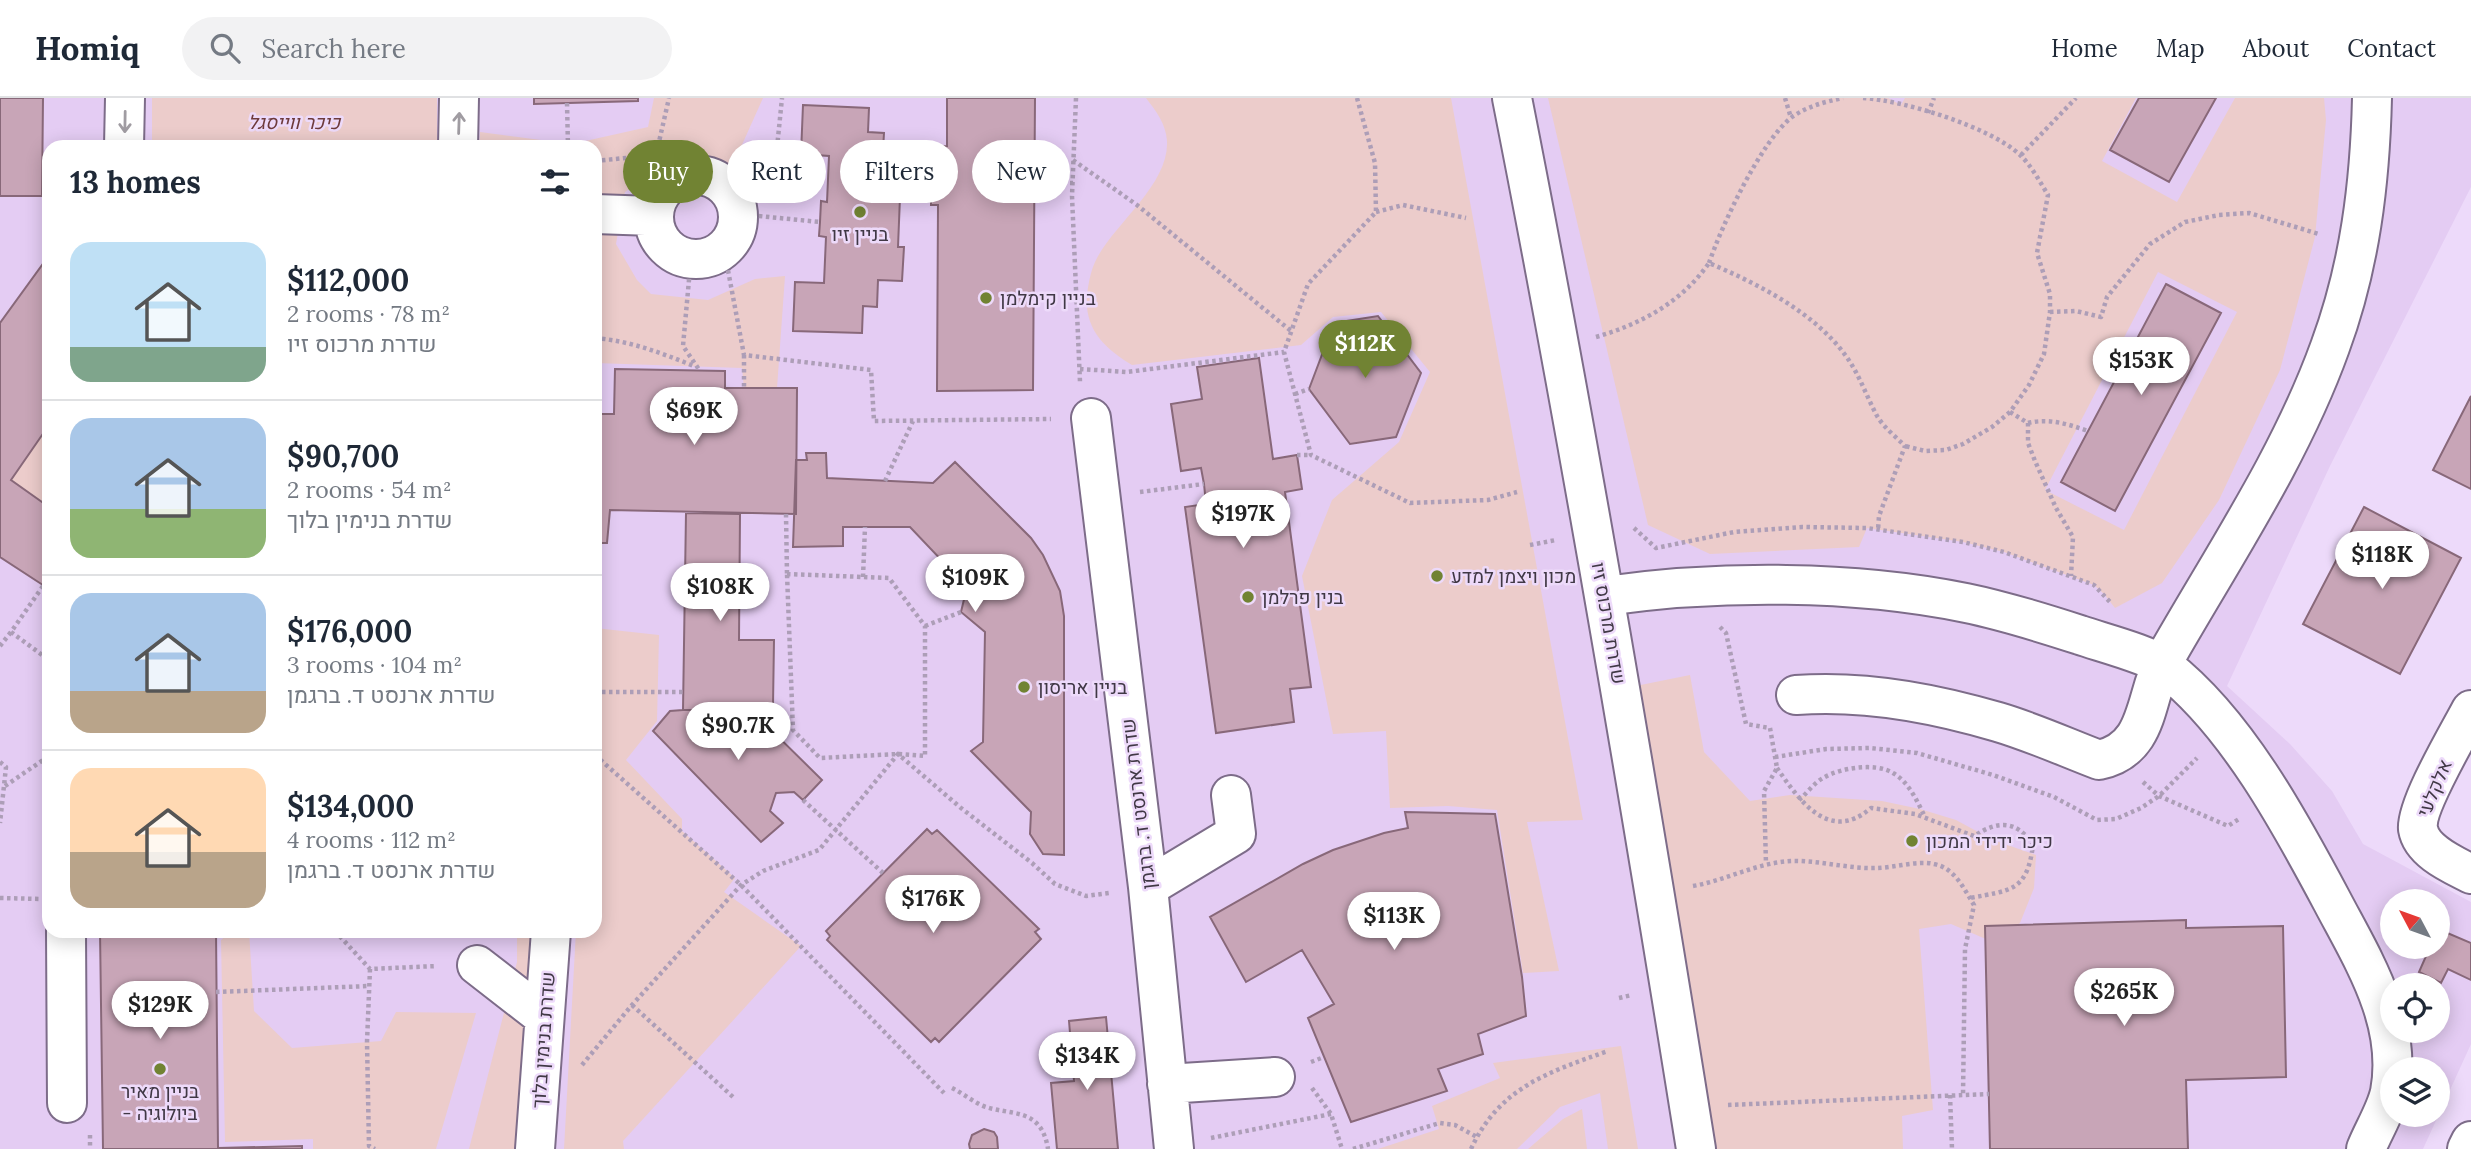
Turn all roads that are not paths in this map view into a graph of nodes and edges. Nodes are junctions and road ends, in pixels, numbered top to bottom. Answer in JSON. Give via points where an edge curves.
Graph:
{"nodes":[{"id":1,"x":125,"y":98,"type":"edge"},
{"id":2,"x":459,"y":98,"type":"edge"},
{"id":3,"x":1512,"y":98,"type":"edge"},
{"id":4,"x":2372,"y":98,"type":"edge"},
{"id":5,"x":124,"y":140,"type":"edge"},
{"id":6,"x":458,"y":140,"type":"edge"},
{"id":7,"x":602,"y":214,"type":"edge"},
{"id":8,"x":653,"y":216,"type":"junction"},
{"id":9,"x":1091,"y":418,"type":"road end"},
{"id":10,"x":1605,"y":596,"type":"junction"},
{"id":11,"x":2162,"y":664,"type":"junction"},
{"id":12,"x":1796,"y":695,"type":"dead end"},
{"id":13,"x":2471,"y":710,"type":"edge"},
{"id":14,"x":1231,"y":795,"type":"dead end"},
{"id":15,"x":2471,"y":874,"type":"edge"},
{"id":16,"x":1148,"y":887,"type":"junction"},
{"id":17,"x":66,"y":938,"type":"edge"},
{"id":18,"x":550,"y":938,"type":"edge"},
{"id":19,"x":477,"y":965,"type":"road end"},
{"id":20,"x":544,"y":1017,"type":"junction"},
{"id":21,"x":1275,"y":1076,"type":"road end"},
{"id":22,"x":1167,"y":1084,"type":"junction"},
{"id":23,"x":67,"y":1103,"type":"dead end"},
{"id":24,"x":2471,"y":1141,"type":"edge"},
{"id":25,"x":1174,"y":1147,"type":"edge"},
{"id":26,"x":535,"y":1149,"type":"edge"},
{"id":27,"x":1696,"y":1149,"type":"edge"},
{"id":28,"x":2366,"y":1149,"type":"edge"},
{"id":29,"x":2467,"y":1149,"type":"edge"}],
"edges":[{"from":1,"to":5,"type":"street","one_way":true},
{"from":6,"to":2,"type":"street","one_way":true},
{"from":3,"to":10,"type":"street","name":"שדרת מרכוס זיו"},
{"from":4,"to":11,"type":"street","via":[[2370,170],[2358,246],[2330,348],[2261,494]]},
{"from":7,"to":8,"type":"street"},
{"from":8,"to":8,"type":"street","via":[[663,189],[674,180],[702,175],[716,179],[733,201],[737,228],[730,240],[704,256],[671,251],[661,241]]},
{"from":9,"to":16,"type":"street","name":"שדרת ארנסט ד. ברגמן"},
{"from":10,"to":11,"type":"street","via":[[1722,586],[1905,592],[2031,620]]},
{"from":10,"to":27,"type":"street","name":"שדרת מרכוס זיו"},
{"from":11,"to":12,"type":"street","via":[[2146,718],[2131,741],[2113,757],[2098,760],[1999,722],[1948,709],[1860,696]]},
{"from":11,"to":28,"type":"street","via":[[2224,728],[2273,796],[2314,866],[2386,1010],[2392,1049],[2390,1093]]},
{"from":13,"to":15,"type":"street","name":"אלקלעי","via":[[2428,794],[2418,829],[2441,858]]},
{"from":14,"to":16,"type":"street","via":[[1236,834]]},
{"from":16,"to":22,"type":"street","name":"שדרת ארנסט ד. ברגמן"},
{"from":17,"to":23,"type":"street"},
{"from":18,"to":20,"type":"street","name":"שדרת בנימין בלוך"},
{"from":19,"to":20,"type":"street"},
{"from":20,"to":26,"type":"street","name":"שדרת בנימין בלוך"},
{"from":21,"to":22,"type":"street"},
{"from":22,"to":25,"type":"street","name":"שדרת ארנסט ד. ברגמן"},
{"from":24,"to":29,"type":"street"}]}
